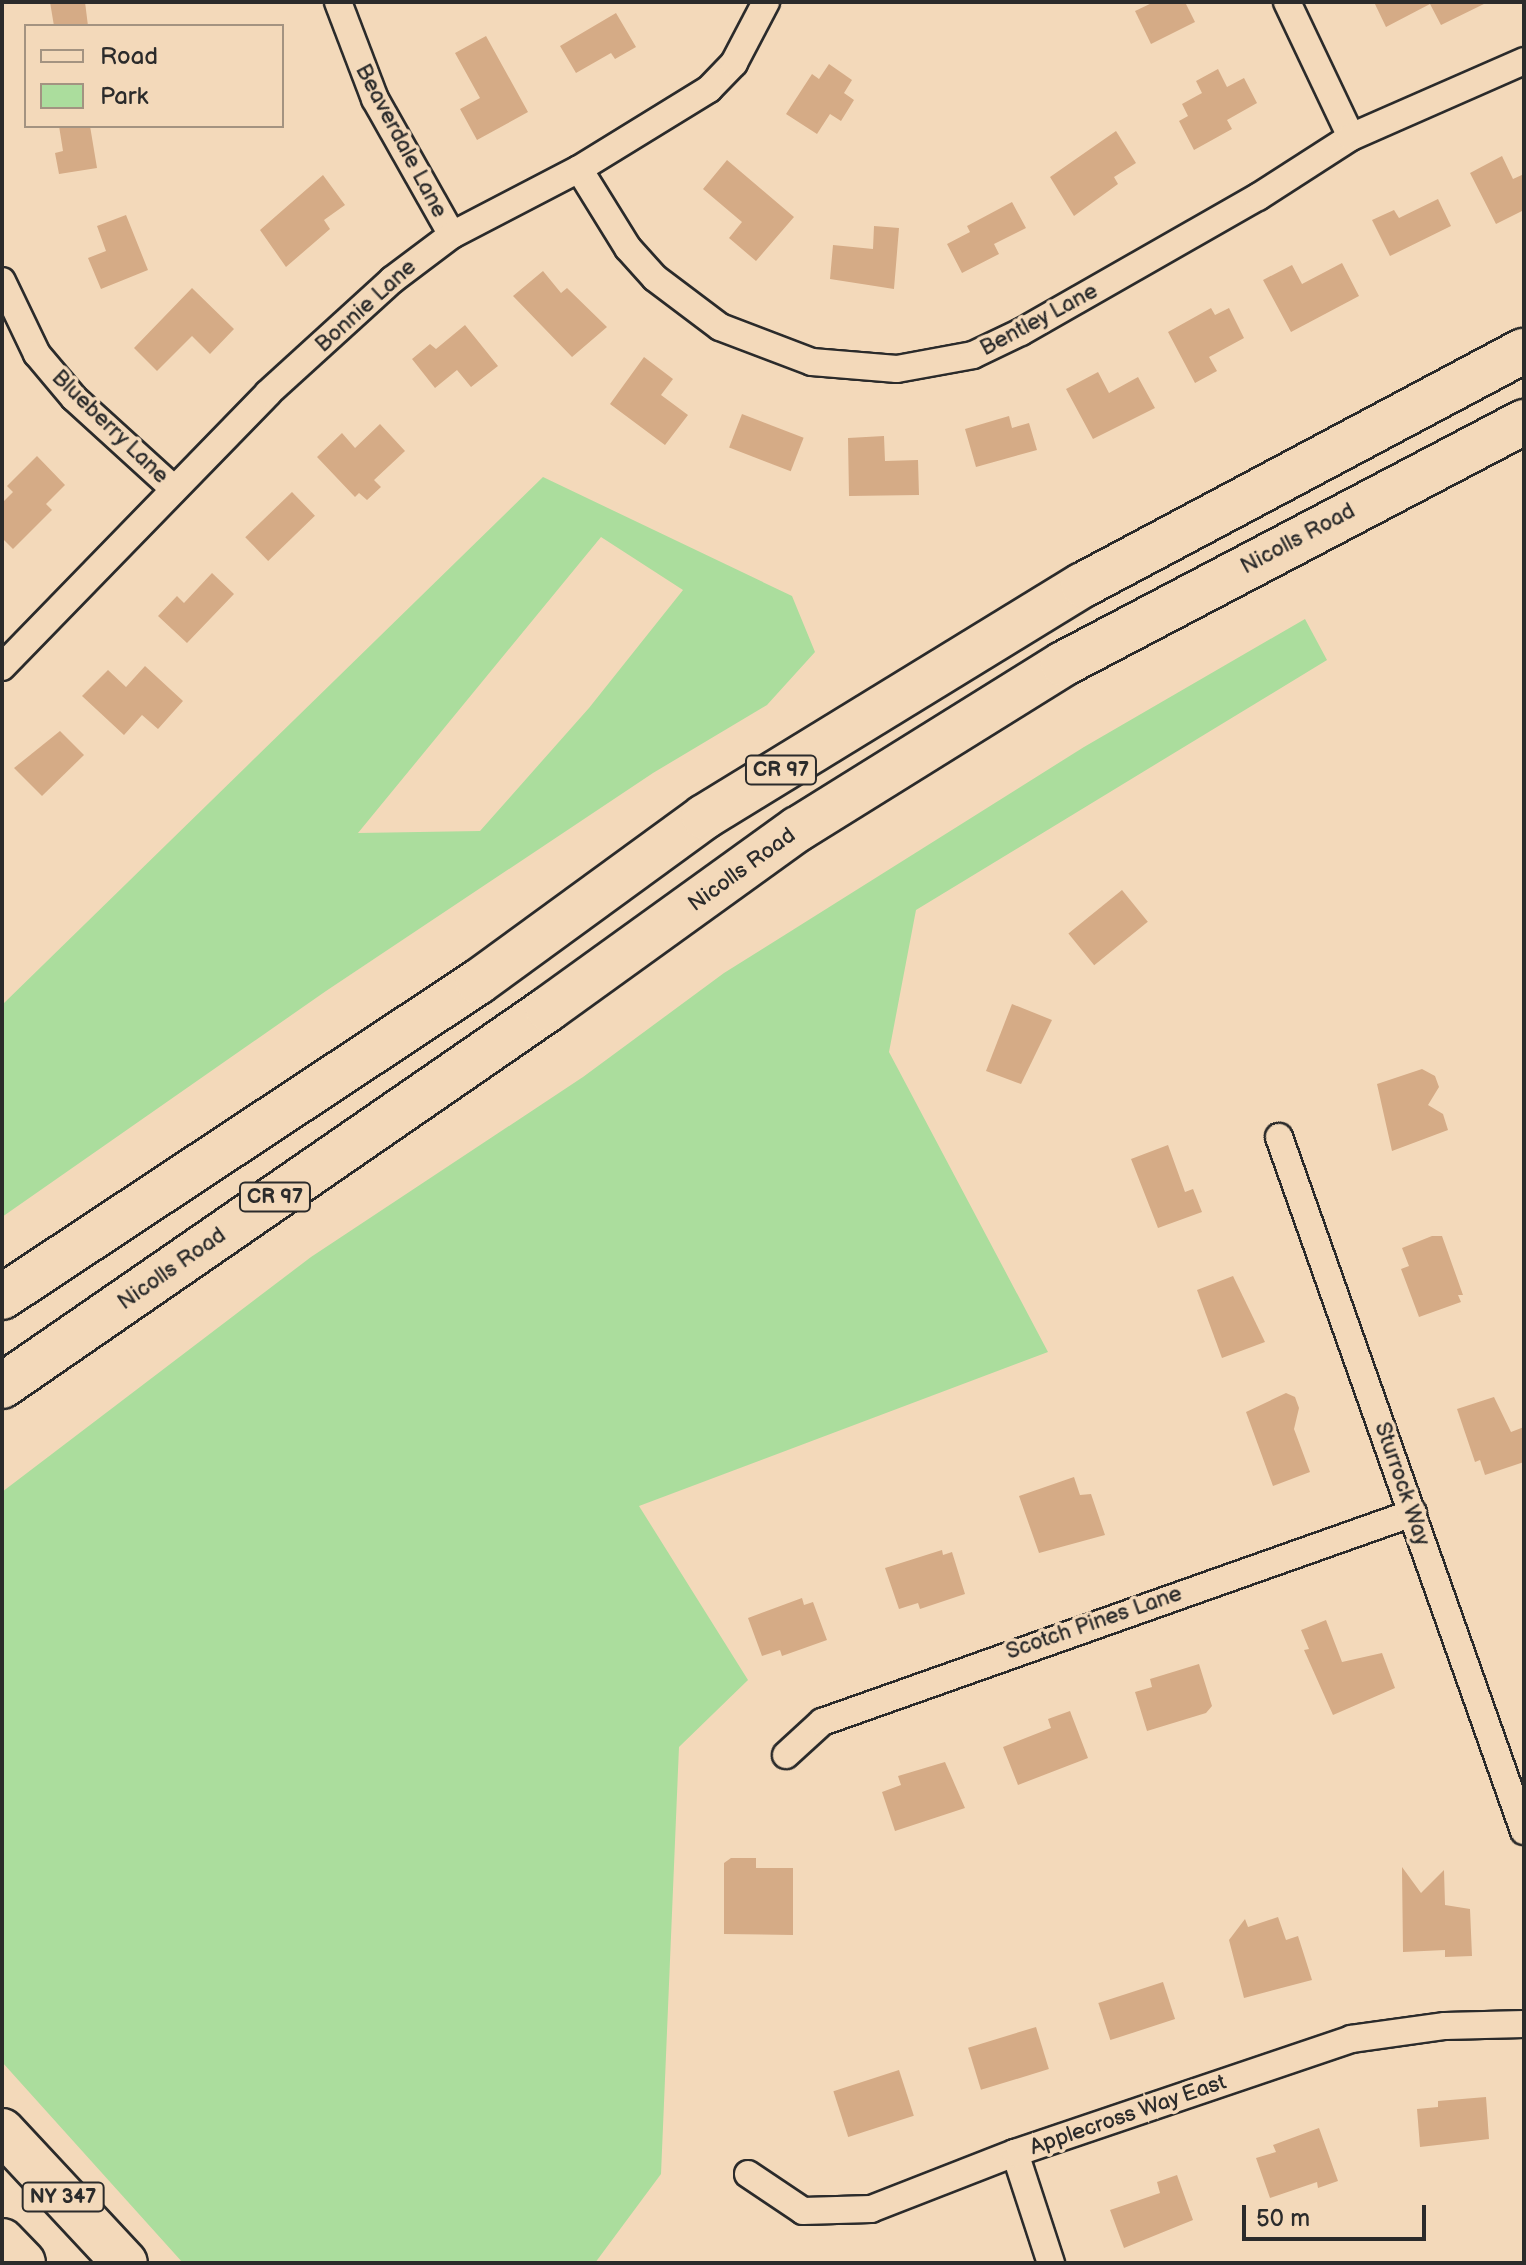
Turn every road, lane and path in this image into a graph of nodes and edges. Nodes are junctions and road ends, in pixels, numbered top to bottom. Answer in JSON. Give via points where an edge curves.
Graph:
{"nodes":[{"id":1,"x":338,"y":2,"type":"edge"},
{"id":2,"x":766,"y":2,"type":"edge"},
{"id":3,"x":1287,"y":2,"type":"edge"},
{"id":4,"x":1524,"y":61,"type":"edge"},
{"id":5,"x":1351,"y":137,"type":"junction"},
{"id":6,"x":579,"y":169,"type":"junction"},
{"id":7,"x":452,"y":235,"type":"junction"},
{"id":8,"x":2,"y":281,"type":"edge"},
{"id":9,"x":1524,"y":351,"type":"edge"},
{"id":10,"x":1524,"y":422,"type":"edge"},
{"id":11,"x":174,"y":489,"type":"junction"},
{"id":12,"x":2,"y":667,"type":"edge"},
{"id":13,"x":1279,"y":1137,"type":"dead end"},
{"id":14,"x":2,"y":1297,"type":"edge"},
{"id":15,"x":2,"y":1386,"type":"edge"},
{"id":16,"x":1413,"y":1513,"type":"junction"},
{"id":17,"x":786,"y":1755,"type":"dead end"},
{"id":18,"x":1524,"y":1831,"type":"edge"},
{"id":19,"x":1524,"y":2024,"type":"edge"},
{"id":20,"x":2,"y":2131,"type":"edge"},
{"id":21,"x":1015,"y":2153,"type":"junction"},
{"id":22,"x":748,"y":2174,"type":"dead end"},
{"id":23,"x":2,"y":2241,"type":"edge"},
{"id":24,"x":23,"y":2263,"type":"edge"},
{"id":25,"x":125,"y":2263,"type":"edge"},
{"id":26,"x":1051,"y":2263,"type":"edge"}],
"edges":[{"from":1,"to":7,"type":"street","name":"Beaverdale Lane","via":[[375,99]]},
{"from":2,"to":6,"type":"street","name":"Bonnie Lane","via":[[734,63],[709,89]]},
{"from":3,"to":5,"type":"street"},
{"from":4,"to":5,"type":"street","name":"Bentley Lane"},
{"from":5,"to":6,"type":"street","name":"Bentley Lane","via":[[1258,197],[1021,332],[973,355],[897,369],[812,362],[720,327],[655,278],[628,248]]},
{"from":6,"to":7,"type":"street","name":"Bonnie Lane"},
{"from":7,"to":11,"type":"street","name":"Bonnie Lane","via":[[341,325]]},
{"from":8,"to":11,"type":"street","name":"Blueberry Lane","via":[[37,354],[74,398]]},
{"from":9,"to":14,"type":"highway","number":"CR 97","via":[[1083,585],[718,809],[478,982]]},
{"from":10,"to":15,"type":"highway","name":"Nicolls Road","number":"CR 97","via":[[1063,664],[798,829],[548,1009]]},
{"from":11,"to":12,"type":"street","name":"Bonnie Lane"},
{"from":13,"to":16,"type":"street","name":"Sturrock Way"},
{"from":16,"to":17,"type":"street","name":"Scotch Pines Lane","via":[[822,1722]]},
{"from":16,"to":18,"type":"street","name":"Sturrock Way"},
{"from":19,"to":21,"type":"street","name":"Applecross Way East","via":[[1445,2026],[1351,2039]]},
{"from":20,"to":25,"type":"highway","number":"NY 347"},
{"from":21,"to":22,"type":"street","name":"Applecross Way East","via":[[871,2209],[803,2211]]},
{"from":21,"to":26,"type":"street"},
{"from":23,"to":24,"type":"highway"}]}
